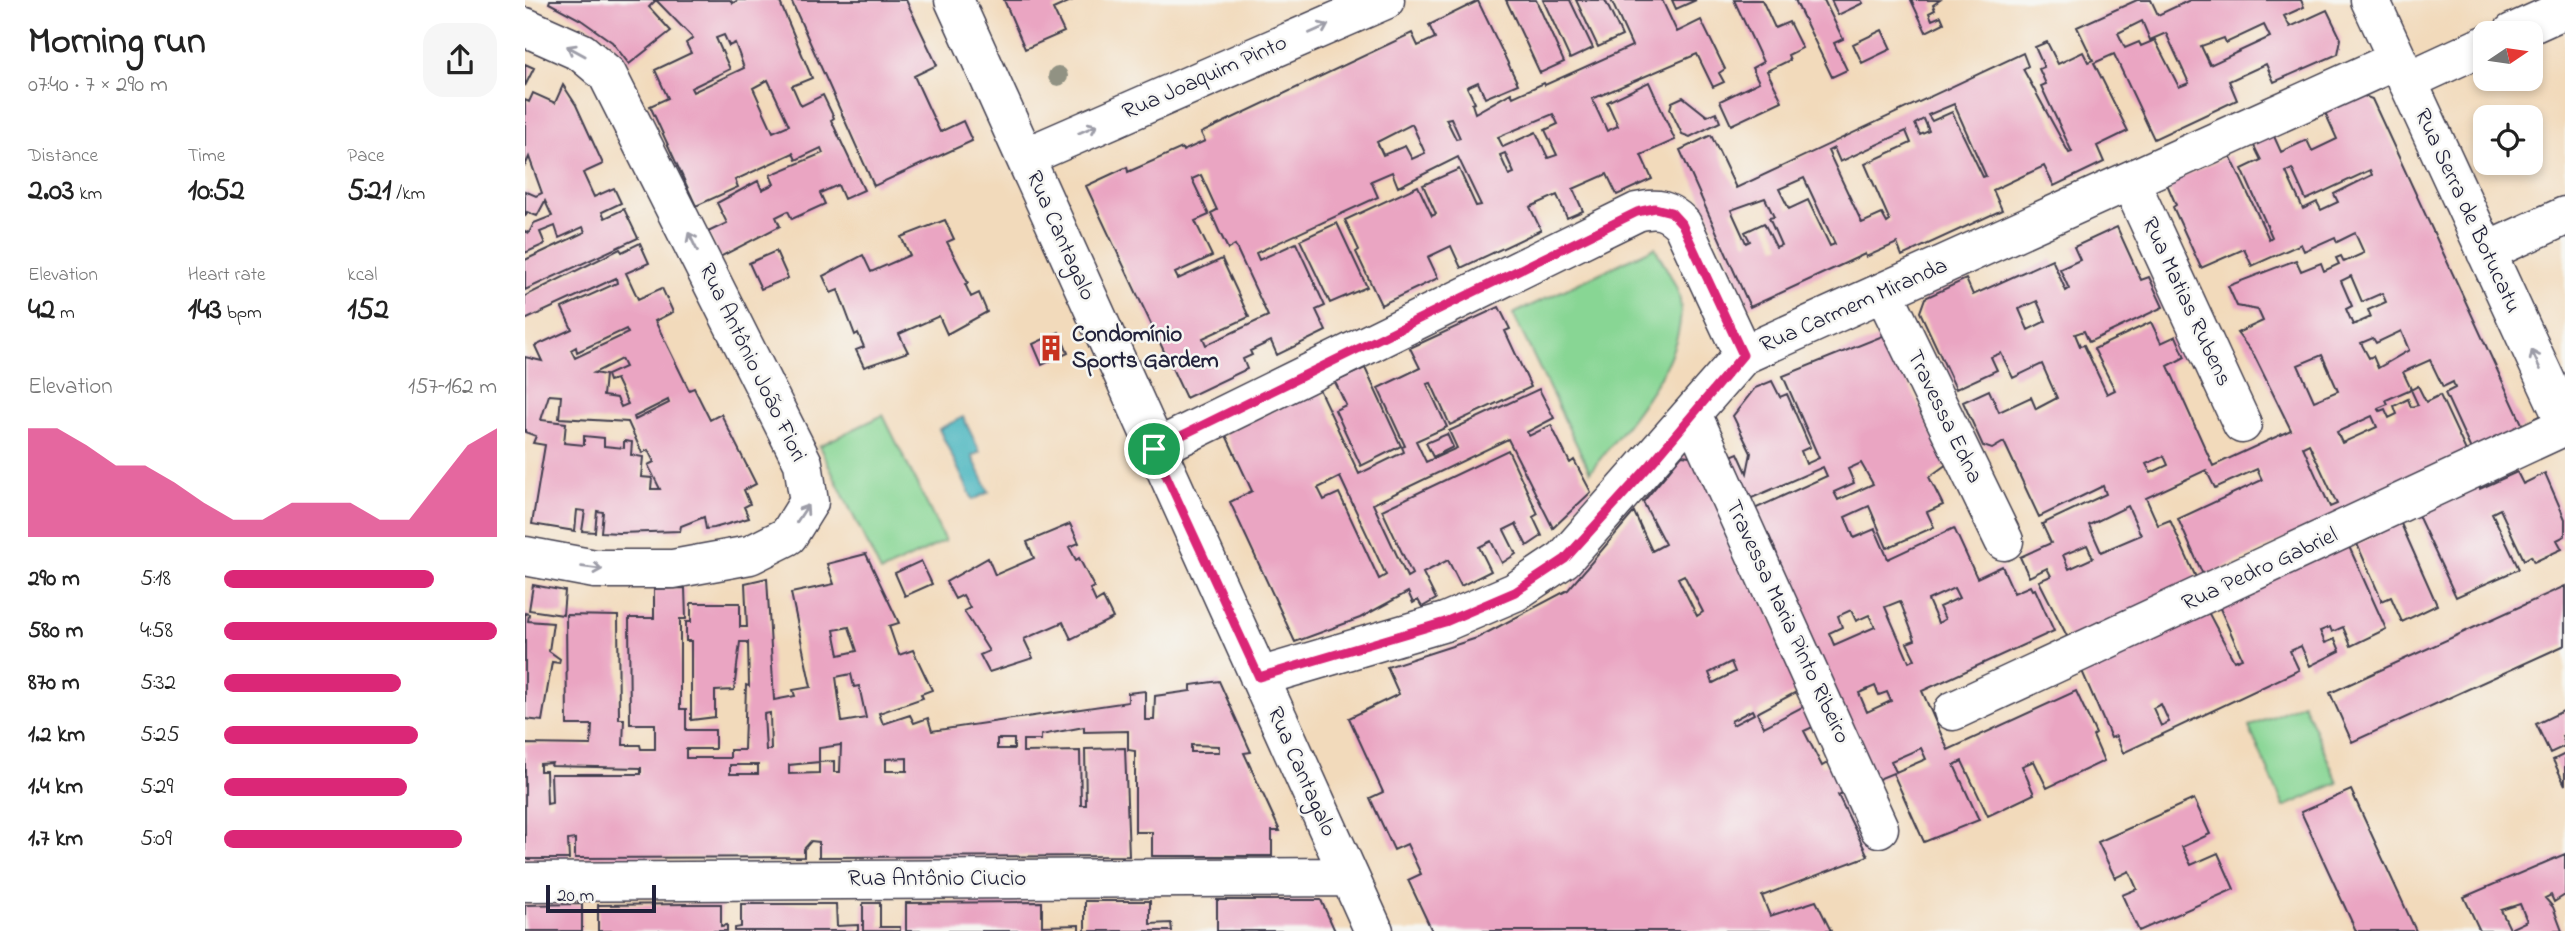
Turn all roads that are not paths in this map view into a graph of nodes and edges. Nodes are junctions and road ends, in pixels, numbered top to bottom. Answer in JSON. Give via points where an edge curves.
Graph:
{"nodes":[{"id":1,"x":954,"y":0,"type":"edge"},
{"id":2,"x":1385,"y":0,"type":"edge"},
{"id":3,"x":2370,"y":0,"type":"edge"},
{"id":4,"x":2565,"y":9,"type":"edge"},
{"id":5,"x":2538,"y":21,"type":"edge"},
{"id":6,"x":525,"y":27,"type":"edge"},
{"id":7,"x":2473,"y":50,"type":"edge"},
{"id":8,"x":2402,"y":71,"type":"junction"},
{"id":9,"x":1025,"y":157,"type":"junction"},
{"id":10,"x":2130,"y":181,"type":"junction"},
{"id":11,"x":2565,"y":216,"type":"edge"},
{"id":12,"x":2486,"y":252,"type":"junction"},
{"id":13,"x":1884,"y":293,"type":"junction"},
{"id":14,"x":1743,"y":355,"type":"junction"},
{"id":15,"x":1693,"y":416,"type":"junction"},
{"id":16,"x":2242,"y":424,"type":"dead end"},
{"id":17,"x":2565,"y":424,"type":"edge"},
{"id":18,"x":1154,"y":449,"type":"junction"},
{"id":19,"x":2004,"y":541,"type":"dead end"},
{"id":20,"x":525,"y":556,"type":"edge"},
{"id":21,"x":1259,"y":677,"type":"junction"},
{"id":22,"x":1953,"y":711,"type":"dead end"},
{"id":23,"x":1879,"y":828,"type":"dead end"},
{"id":24,"x":1348,"y":877,"type":"junction"},
{"id":25,"x":525,"y":882,"type":"edge"},
{"id":26,"x":1374,"y":931,"type":"edge"}],
"edges":[{"from":1,"to":9,"type":"street","name":"Rua Cantagalo"},
{"from":9,"to":2,"type":"street","name":"Rua Joaquim Pinto","one_way":true},
{"from":3,"to":8,"type":"street","name":"Rua Serra de Botucatu"},
{"from":4,"to":5,"type":"street"},
{"from":20,"to":6,"type":"street","name":"Rua Antônio João Fiori","one_way":true,"via":[[595,569],[673,569],[737,558],[788,536],[809,502],[803,463],[607,74],[581,52]]},
{"from":7,"to":8,"type":"street","name":"Rua Carmem Miranda"},
{"from":8,"to":10,"type":"street","name":"Rua Carmem Miranda"},
{"from":8,"to":12,"type":"street","name":"Rua Serra de Botucatu"},
{"from":9,"to":18,"type":"street","name":"Rua Cantagalo"},
{"from":10,"to":13,"type":"street","name":"Rua Carmem Miranda"},
{"from":10,"to":16,"type":"street","name":"Rua Matias Rubens"},
{"from":11,"to":12,"type":"street"},
{"from":17,"to":12,"type":"street","name":"Rua Serra de Botucatu","one_way":true},
{"from":13,"to":14,"type":"street","name":"Rua Carmem Miranda"},
{"from":13,"to":19,"type":"street","name":"Travessa Edna"},
{"from":14,"to":15,"type":"street","name":"Rua Carmem Miranda"},
{"from":14,"to":18,"type":"street","via":[[1682,224],[1671,212],[1655,208],[1637,212]]},
{"from":15,"to":21,"type":"street","name":"Rua Carmem Miranda","via":[[1565,559],[1515,592],[1445,622]]},
{"from":15,"to":23,"type":"street","name":"Travessa Maria Pinto Ribeiro"},
{"from":17,"to":22,"type":"street","name":"Rua Pedro Gabriel"},
{"from":18,"to":21,"type":"street","name":"Rua Cantagalo"},
{"from":21,"to":24,"type":"street","name":"Rua Cantagalo"},
{"from":24,"to":25,"type":"street","name":"Rua Antônio Ciucio"},
{"from":24,"to":26,"type":"street","name":"Rua Cantagalo"}]}
